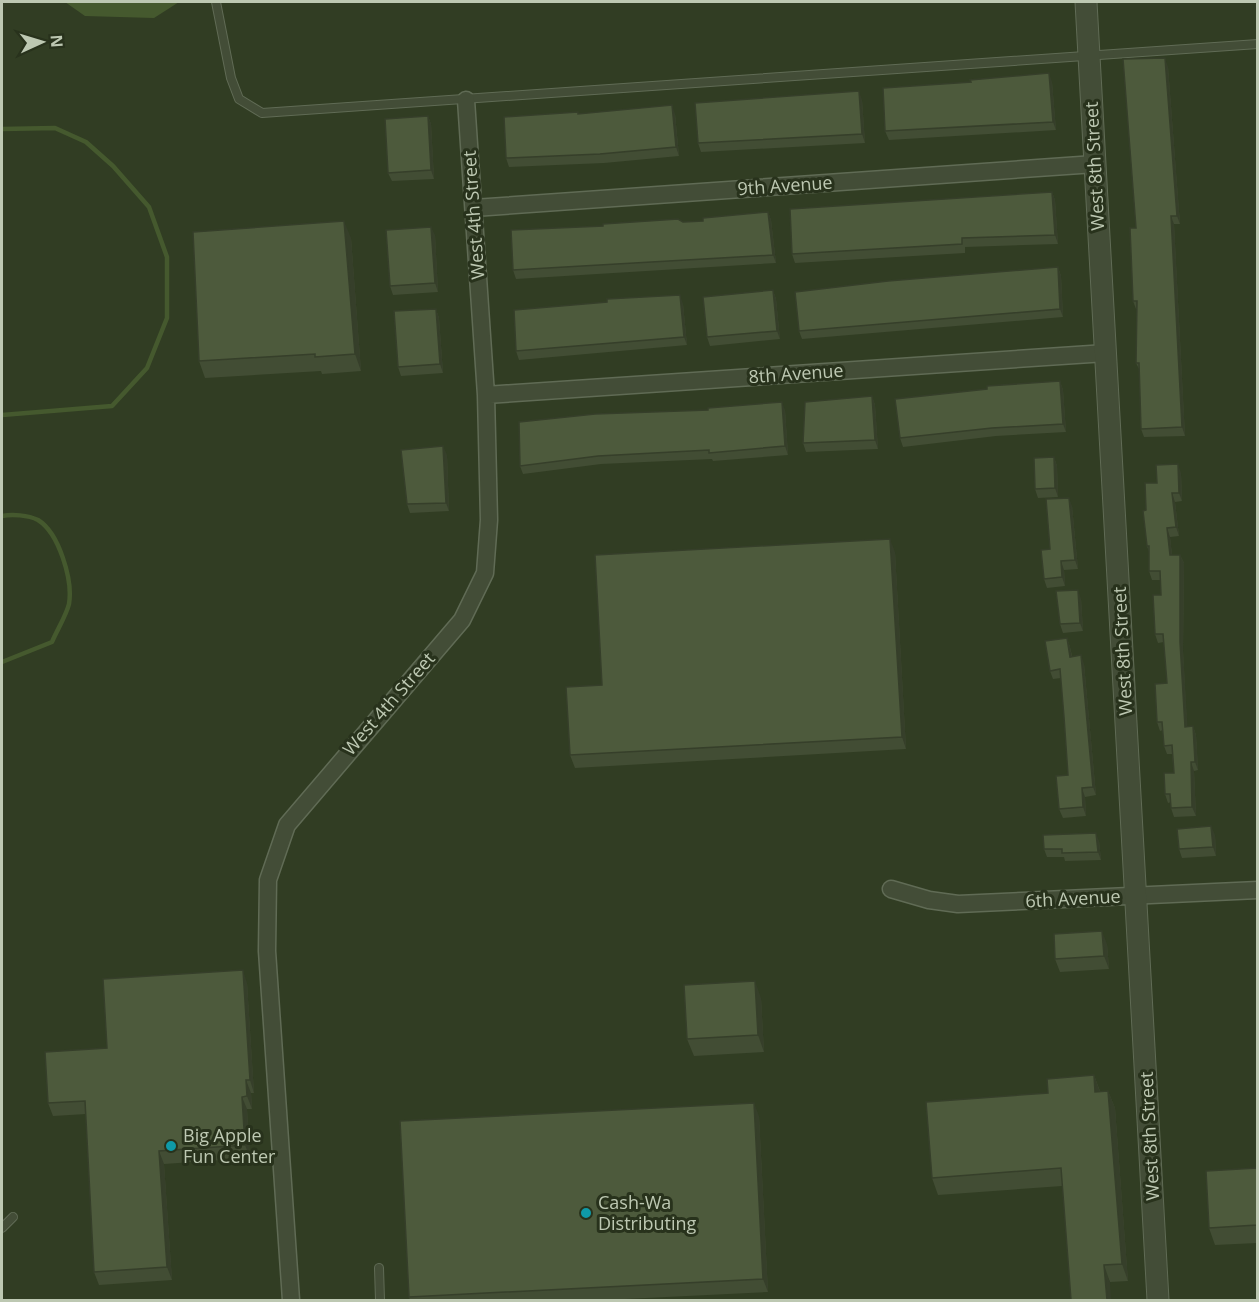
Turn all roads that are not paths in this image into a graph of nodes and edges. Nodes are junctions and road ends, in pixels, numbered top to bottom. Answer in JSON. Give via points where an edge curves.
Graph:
{"nodes":[{"id":1,"x":216,"y":2,"type":"edge"},
{"id":2,"x":1086,"y":2,"type":"edge"},
{"id":3,"x":1257,"y":44,"type":"edge"},
{"id":4,"x":1089,"y":58,"type":"junction"},
{"id":5,"x":466,"y":100,"type":"junction"},
{"id":6,"x":1095,"y":164,"type":"junction"},
{"id":7,"x":474,"y":208,"type":"junction"},
{"id":8,"x":1106,"y":353,"type":"junction"},
{"id":9,"x":486,"y":395,"type":"junction"},
{"id":10,"x":891,"y":889,"type":"dead end"},
{"id":11,"x":1257,"y":890,"type":"edge"},
{"id":12,"x":1137,"y":896,"type":"junction"},
{"id":13,"x":13,"y":1216,"type":"dead end"},
{"id":14,"x":2,"y":1228,"type":"edge"},
{"id":15,"x":379,"y":1268,"type":"dead end"},
{"id":16,"x":291,"y":1300,"type":"edge"},
{"id":17,"x":380,"y":1300,"type":"edge"},
{"id":18,"x":1158,"y":1300,"type":"edge"}],
"edges":[{"from":1,"to":5,"type":"lane","via":[[239,99],[262,113]]},
{"from":2,"to":4,"type":"street","name":"West 8th Street"},
{"from":3,"to":4,"type":"lane"},
{"from":4,"to":5,"type":"lane"},
{"from":4,"to":6,"type":"street","name":"West 8th Street"},
{"from":5,"to":7,"type":"street","name":"West 4th Street"},
{"from":6,"to":7,"type":"street","name":"9th Avenue"},
{"from":6,"to":8,"type":"street","name":"West 8th Street"},
{"from":7,"to":9,"type":"street","name":"West 4th Street"},
{"from":8,"to":9,"type":"street","name":"8th Avenue"},
{"from":8,"to":12,"type":"street","name":"West 8th Street"},
{"from":9,"to":16,"type":"street","name":"West 4th Street","via":[[489,520],[485,573],[462,620],[287,825],[268,880],[267,951]]},
{"from":10,"to":12,"type":"street","name":"6th Avenue","via":[[958,904]]},
{"from":11,"to":12,"type":"street","name":"6th Avenue"},
{"from":12,"to":18,"type":"street","name":"West 8th Street"},
{"from":13,"to":14,"type":"lane"},
{"from":15,"to":17,"type":"lane"}]}
